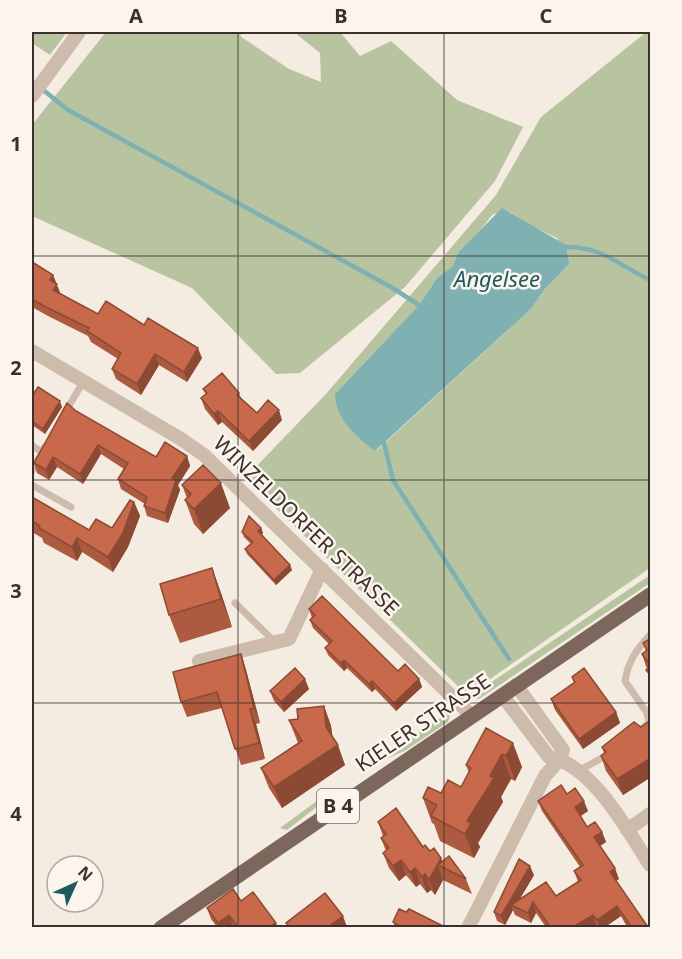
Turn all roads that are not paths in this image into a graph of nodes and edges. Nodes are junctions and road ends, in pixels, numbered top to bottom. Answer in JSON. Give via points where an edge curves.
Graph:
{"nodes":[{"id":1,"x":79,"y":32,"type":"edge"},
{"id":2,"x":32,"y":96,"type":"edge"},
{"id":3,"x":32,"y":351,"type":"edge"},
{"id":4,"x":83,"y":382,"type":"junction"},
{"id":5,"x":59,"y":422,"type":"edge"},
{"id":6,"x":48,"y":442,"type":"edge"},
{"id":7,"x":32,"y":445,"type":"edge"},
{"id":8,"x":42,"y":452,"type":"junction"},
{"id":9,"x":32,"y":471,"type":"edge"},
{"id":10,"x":32,"y":485,"type":"edge"},
{"id":11,"x":71,"y":507,"type":"dead end"},
{"id":12,"x":322,"y":569,"type":"junction"},
{"id":13,"x":651,"y":595,"type":"edge"},
{"id":14,"x":235,"y":603,"type":"dead end"},
{"id":15,"x":651,"y":636,"type":"edge"},
{"id":16,"x":275,"y":642,"type":"junction"},
{"id":17,"x":199,"y":660,"type":"dead end"},
{"id":18,"x":516,"y":685,"type":"junction"},
{"id":19,"x":502,"y":695,"type":"junction"},
{"id":20,"x":471,"y":716,"type":"junction"},
{"id":21,"x":650,"y":723,"type":"edge"},
{"id":22,"x":640,"y":731,"type":"edge"},
{"id":23,"x":621,"y":745,"type":"edge"},
{"id":24,"x":560,"y":759,"type":"junction"},
{"id":25,"x":580,"y":770,"type":"junction"},
{"id":26,"x":651,"y":814,"type":"edge"},
{"id":27,"x":627,"y":830,"type":"junction"},
{"id":28,"x":651,"y":865,"type":"edge"},
{"id":29,"x":161,"y":927,"type":"edge"},
{"id":30,"x":468,"y":927,"type":"edge"}],
"edges":[{"from":1,"to":2,"type":"street"},
{"from":3,"to":4,"type":"street","name":"WINZELDORFER STRASSE"},
{"from":4,"to":5,"type":"lane"},
{"from":4,"to":12,"type":"street","name":"WINZELDORFER STRASSE","via":[[204,455]]},
{"from":6,"to":8,"type":"lane"},
{"from":7,"to":8,"type":"lane"},
{"from":8,"to":9,"type":"lane"},
{"from":10,"to":11,"type":"lane"},
{"from":12,"to":16,"type":"street","via":[[289,639]]},
{"from":12,"to":20,"type":"street","name":"WINZELDORFER STRASSE"},
{"from":13,"to":18,"type":"main road","name":"KIELER STRASSE","number":"B 4"},
{"from":14,"to":16,"type":"lane"},
{"from":15,"to":21,"type":"lane","via":[[636,651],[625,681]]},
{"from":16,"to":17,"type":"street"},
{"from":18,"to":19,"type":"main road","name":"KIELER STRASSE","number":"B 4"},
{"from":18,"to":24,"type":"street","via":[[563,750]]},
{"from":19,"to":20,"type":"main road","name":"KIELER STRASSE","number":"B 4"},
{"from":19,"to":24,"type":"street","via":[[549,758]]},
{"from":20,"to":29,"type":"main road","name":"KIELER STRASSE","number":"B 4"},
{"from":21,"to":22,"type":"lane"},
{"from":23,"to":25,"type":"lane"},
{"from":24,"to":25,"type":"street"},
{"from":24,"to":30,"type":"street","via":[[545,776]]},
{"from":25,"to":27,"type":"street"},
{"from":26,"to":27,"type":"street"},
{"from":27,"to":28,"type":"street"}]}
